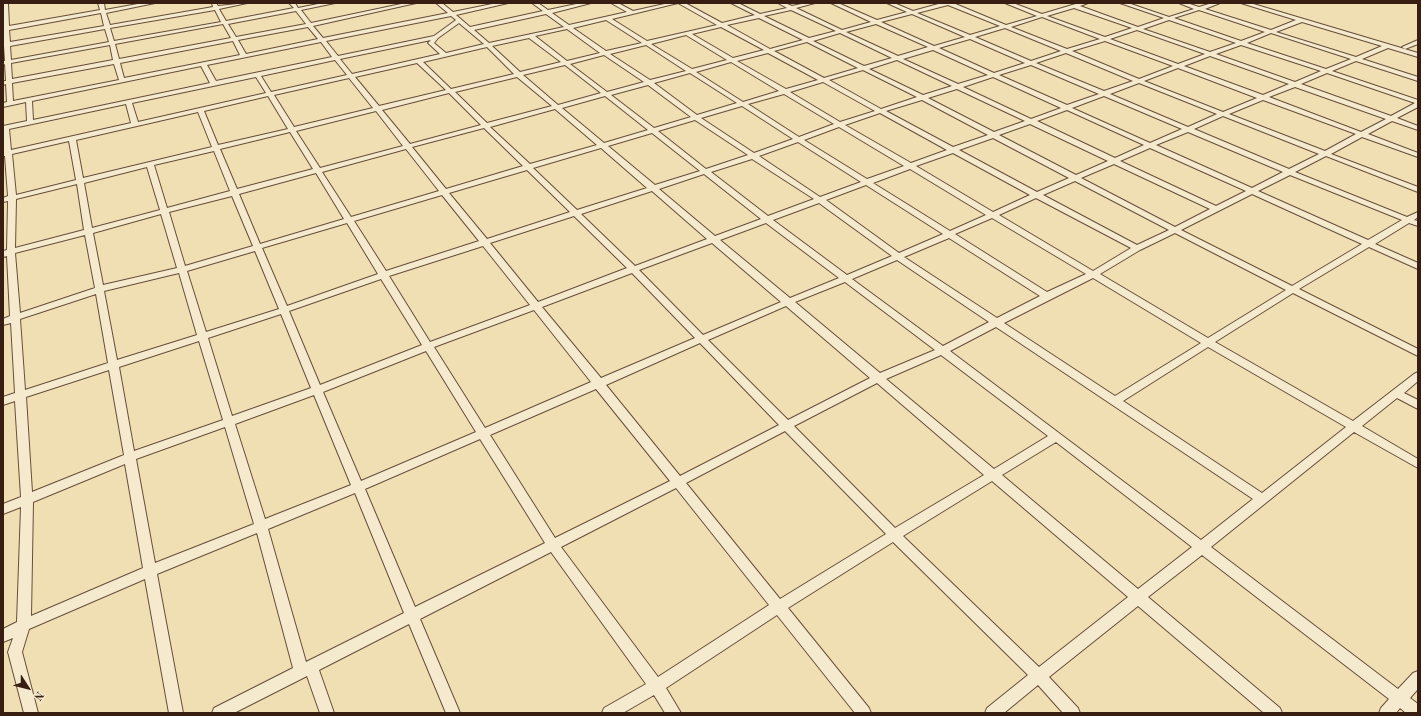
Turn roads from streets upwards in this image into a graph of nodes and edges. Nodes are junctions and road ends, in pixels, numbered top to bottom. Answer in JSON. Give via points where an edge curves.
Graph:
{"nodes":[{"id":1,"x":100,"y":3,"type":"edge"},
{"id":2,"x":152,"y":3,"type":"edge"},
{"id":3,"x":244,"y":3,"type":"edge"},
{"id":4,"x":332,"y":3,"type":"edge"},
{"id":5,"x":413,"y":3,"type":"edge"},
{"id":6,"x":439,"y":3,"type":"edge"},
{"id":7,"x":505,"y":3,"type":"edge"},
{"id":8,"x":535,"y":3,"type":"edge"},
{"id":9,"x":588,"y":3,"type":"edge"},
{"id":10,"x":614,"y":3,"type":"edge"},
{"id":11,"x":676,"y":3,"type":"edge"},
{"id":12,"x":681,"y":3,"type":"edge"},
{"id":13,"x":734,"y":3,"type":"edge"},
{"id":14,"x":781,"y":3,"type":"edge"},
{"id":15,"x":812,"y":3,"type":"edge"},
{"id":16,"x":834,"y":3,"type":"edge"},
{"id":17,"x":890,"y":3,"type":"edge"},
{"id":18,"x":1008,"y":3,"type":"edge"},
{"id":19,"x":1066,"y":3,"type":"edge"},
{"id":20,"x":1085,"y":3,"type":"edge"},
{"id":21,"x":1123,"y":3,"type":"edge"},
{"id":22,"x":1182,"y":3,"type":"edge"},
{"id":23,"x":1217,"y":3,"type":"edge"},
{"id":24,"x":1244,"y":3,"type":"edge"},
{"id":25,"x":6,"y":4,"type":"edge"},
{"id":26,"x":1263,"y":4,"type":"edge"},
{"id":27,"x":215,"y":5,"type":"edge"},
{"id":28,"x":295,"y":6,"type":"edge"},
{"id":29,"x":1075,"y":6,"type":"junction"},
{"id":30,"x":792,"y":8,"type":"junction"},
{"id":31,"x":1200,"y":9,"type":"junction"},
{"id":32,"x":103,"y":12,"type":"junction"},
{"id":33,"x":547,"y":12,"type":"junction"},
{"id":34,"x":913,"y":12,"type":"junction"},
{"id":35,"x":632,"y":13,"type":"junction"},
{"id":36,"x":758,"y":16,"type":"junction"},
{"id":37,"x":1042,"y":16,"type":"junction"},
{"id":38,"x":456,"y":17,"type":"junction"},
{"id":39,"x":608,"y":19,"type":"junction"},
{"id":40,"x":1169,"y":19,"type":"junction"},
{"id":41,"x":1302,"y":20,"type":"junction"},
{"id":42,"x":877,"y":22,"type":"junction"},
{"id":43,"x":225,"y":23,"type":"junction"},
{"id":44,"x":310,"y":25,"type":"junction"},
{"id":45,"x":721,"y":25,"type":"junction"},
{"id":46,"x":1005,"y":26,"type":"junction"},
{"id":47,"x":107,"y":27,"type":"junction"},
{"id":48,"x":569,"y":28,"type":"junction"},
{"id":49,"x":1137,"y":28,"type":"junction"},
{"id":50,"x":5,"y":29,"type":"edge"},
{"id":51,"x":470,"y":29,"type":"junction"},
{"id":52,"x":842,"y":31,"type":"junction"},
{"id":53,"x":1271,"y":32,"type":"junction"},
{"id":54,"x":686,"y":33,"type":"junction"},
{"id":55,"x":531,"y":36,"type":"junction"},
{"id":56,"x":436,"y":37,"type":"junction"},
{"id":57,"x":970,"y":37,"type":"junction"},
{"id":58,"x":234,"y":39,"type":"junction"},
{"id":59,"x":1105,"y":39,"type":"junction"},
{"id":60,"x":322,"y":40,"type":"junction"},
{"id":61,"x":807,"y":41,"type":"junction"},
{"id":62,"x":1418,"y":42,"type":"edge"},
{"id":63,"x":647,"y":43,"type":"junction"},
{"id":64,"x":1241,"y":43,"type":"junction"},
{"id":65,"x":112,"y":44,"type":"junction"},
{"id":66,"x":5,"y":45,"type":"edge"},
{"id":67,"x":489,"y":46,"type":"junction"},
{"id":68,"x":1388,"y":46,"type":"junction"},
{"id":69,"x":1405,"y":47,"type":"junction"},
{"id":70,"x":933,"y":48,"type":"junction"},
{"id":71,"x":770,"y":50,"type":"junction"},
{"id":72,"x":1068,"y":51,"type":"junction"},
{"id":73,"x":1418,"y":51,"type":"edge"},
{"id":74,"x":604,"y":53,"type":"junction"},
{"id":75,"x":1210,"y":54,"type":"junction"},
{"id":76,"x":444,"y":55,"type":"junction"},
{"id":77,"x":1418,"y":55,"type":"edge"},
{"id":78,"x":244,"y":56,"type":"junction"},
{"id":79,"x":336,"y":57,"type":"junction"},
{"id":80,"x":898,"y":58,"type":"junction"},
{"id":81,"x":1357,"y":59,"type":"junction"},
{"id":82,"x":419,"y":61,"type":"junction"},
{"id":83,"x":731,"y":61,"type":"junction"},
{"id":84,"x":117,"y":62,"type":"junction"},
{"id":85,"x":6,"y":63,"type":"edge"},
{"id":86,"x":564,"y":63,"type":"junction"},
{"id":87,"x":1034,"y":63,"type":"junction"},
{"id":88,"x":203,"y":64,"type":"junction"},
{"id":89,"x":1178,"y":66,"type":"junction"},
{"id":90,"x":862,"y":69,"type":"junction"},
{"id":91,"x":691,"y":72,"type":"junction"},
{"id":92,"x":1326,"y":72,"type":"junction"},
{"id":93,"x":257,"y":74,"type":"junction"},
{"id":94,"x":519,"y":75,"type":"junction"},
{"id":95,"x":994,"y":75,"type":"junction"},
{"id":96,"x":351,"y":76,"type":"junction"},
{"id":97,"x":1418,"y":79,"type":"edge"},
{"id":98,"x":825,"y":80,"type":"junction"},
{"id":99,"x":122,"y":81,"type":"junction"},
{"id":100,"x":1139,"y":81,"type":"junction"},
{"id":101,"x":6,"y":83,"type":"edge"},
{"id":102,"x":650,"y":83,"type":"junction"},
{"id":103,"x":214,"y":84,"type":"junction"},
{"id":104,"x":1295,"y":84,"type":"junction"},
{"id":105,"x":959,"y":86,"type":"junction"},
{"id":106,"x":450,"y":92,"type":"junction"},
{"id":107,"x":784,"y":92,"type":"junction"},
{"id":108,"x":1106,"y":93,"type":"junction"},
{"id":109,"x":269,"y":94,"type":"junction"},
{"id":110,"x":605,"y":95,"type":"junction"},
{"id":111,"x":923,"y":98,"type":"junction"},
{"id":112,"x":1263,"y":98,"type":"junction"},
{"id":113,"x":29,"y":99,"type":"junction"},
{"id":114,"x":129,"y":102,"type":"junction"},
{"id":115,"x":10,"y":103,"type":"junction"},
{"id":116,"x":1418,"y":103,"type":"edge"},
{"id":117,"x":743,"y":104,"type":"junction"},
{"id":118,"x":3,"y":105,"type":"edge"},
{"id":119,"x":558,"y":107,"type":"junction"},
{"id":120,"x":1067,"y":108,"type":"junction"},
{"id":121,"x":378,"y":109,"type":"junction"},
{"id":122,"x":200,"y":110,"type":"junction"},
{"id":123,"x":882,"y":111,"type":"junction"},
{"id":124,"x":1223,"y":114,"type":"junction"},
{"id":125,"x":696,"y":118,"type":"junction"},
{"id":126,"x":1390,"y":118,"type":"junction"},
{"id":127,"x":1032,"y":121,"type":"junction"},
{"id":128,"x":30,"y":123,"type":"junction"},
{"id":129,"x":135,"y":124,"type":"junction"},
{"id":130,"x":840,"y":124,"type":"junction"},
{"id":131,"x":487,"y":126,"type":"junction"},
{"id":132,"x":4,"y":128,"type":"edge"},
{"id":133,"x":1189,"y":128,"type":"junction"},
{"id":134,"x":1418,"y":128,"type":"edge"},
{"id":135,"x":292,"y":130,"type":"junction"},
{"id":136,"x":652,"y":131,"type":"junction"},
{"id":137,"x":1360,"y":134,"type":"junction"},
{"id":138,"x":993,"y":136,"type":"junction"},
{"id":139,"x":72,"y":138,"type":"junction"},
{"id":140,"x":799,"y":139,"type":"junction"},
{"id":141,"x":602,"y":145,"type":"junction"},
{"id":142,"x":1149,"y":146,"type":"junction"},
{"id":143,"x":409,"y":147,"type":"junction"},
{"id":144,"x":217,"y":149,"type":"junction"},
{"id":145,"x":954,"y":150,"type":"junction"},
{"id":146,"x":6,"y":153,"type":"edge"},
{"id":147,"x":1324,"y":154,"type":"junction"},
{"id":148,"x":1418,"y":155,"type":"edge"},
{"id":149,"x":753,"y":156,"type":"junction"},
{"id":150,"x":1114,"y":161,"type":"junction"},
{"id":151,"x":150,"y":165,"type":"junction"},
{"id":152,"x":912,"y":166,"type":"junction"},
{"id":153,"x":529,"y":167,"type":"junction"},
{"id":154,"x":318,"y":171,"type":"junction"},
{"id":155,"x":705,"y":171,"type":"junction"},
{"id":156,"x":1289,"y":172,"type":"junction"},
{"id":157,"x":1074,"y":178,"type":"junction"},
{"id":158,"x":80,"y":182,"type":"junction"},
{"id":159,"x":868,"y":182,"type":"junction"},
{"id":160,"x":653,"y":188,"type":"junction"},
{"id":161,"x":1418,"y":190,"type":"edge"},
{"id":162,"x":1251,"y":191,"type":"junction"},
{"id":163,"x":445,"y":192,"type":"junction"},
{"id":164,"x":235,"y":193,"type":"junction"},
{"id":165,"x":1036,"y":195,"type":"junction"},
{"id":166,"x":8,"y":199,"type":"edge"},
{"id":167,"x":820,"y":200,"type":"junction"},
{"id":168,"x":1216,"y":209,"type":"junction"},
{"id":169,"x":165,"y":211,"type":"junction"},
{"id":170,"x":576,"y":213,"type":"junction"},
{"id":171,"x":993,"y":214,"type":"junction"},
{"id":172,"x":1418,"y":214,"type":"edge"},
{"id":173,"x":349,"y":220,"type":"junction"},
{"id":174,"x":768,"y":220,"type":"junction"},
{"id":175,"x":1408,"y":220,"type":"junction"},
{"id":176,"x":1418,"y":224,"type":"edge"},
{"id":177,"x":1175,"y":230,"type":"junction"},
{"id":178,"x":88,"y":231,"type":"junction"},
{"id":179,"x":948,"y":235,"type":"junction"},
{"id":180,"x":715,"y":239,"type":"junction"},
{"id":181,"x":486,"y":243,"type":"junction"},
{"id":182,"x":1370,"y":244,"type":"junction"},
{"id":183,"x":258,"y":247,"type":"junction"},
{"id":184,"x":1137,"y":248,"type":"junction"},
{"id":185,"x":7,"y":253,"type":"edge"},
{"id":186,"x":898,"y":257,"type":"junction"},
{"id":187,"x":1418,"y":266,"type":"edge"},
{"id":188,"x":183,"y":269,"type":"junction"},
{"id":189,"x":634,"y":270,"type":"junction"},
{"id":190,"x":1094,"y":274,"type":"junction"},
{"id":191,"x":383,"y":276,"type":"junction"},
{"id":192,"x":846,"y":278,"type":"junction"},
{"id":193,"x":100,"y":289,"type":"junction"},
{"id":194,"x":1292,"y":290,"type":"junction"},
{"id":195,"x":1047,"y":296,"type":"junction"},
{"id":196,"x":788,"y":302,"type":"junction"},
{"id":197,"x":537,"y":306,"type":"junction"},
{"id":198,"x":284,"y":310,"type":"junction"},
{"id":199,"x":16,"y":318,"type":"junction"},
{"id":200,"x":3,"y":322,"type":"edge"},
{"id":201,"x":996,"y":323,"type":"junction"},
{"id":202,"x":203,"y":335,"type":"junction"},
{"id":203,"x":701,"y":339,"type":"junction"},
{"id":204,"x":1209,"y":342,"type":"junction"},
{"id":205,"x":428,"y":346,"type":"junction"},
{"id":206,"x":942,"y":351,"type":"junction"},
{"id":207,"x":1418,"y":353,"type":"edge"},
{"id":208,"x":113,"y":366,"type":"junction"},
{"id":209,"x":1418,"y":376,"type":"edge"},
{"id":210,"x":878,"y":378,"type":"junction"},
{"id":211,"x":598,"y":383,"type":"junction"},
{"id":212,"x":317,"y":390,"type":"junction"},
{"id":213,"x":1396,"y":393,"type":"junction"},
{"id":214,"x":20,"y":395,"type":"junction"},
{"id":215,"x":3,"y":401,"type":"edge"},
{"id":216,"x":1115,"y":401,"type":"junction"},
{"id":217,"x":1418,"y":405,"type":"edge"},
{"id":218,"x":228,"y":422,"type":"junction"},
{"id":219,"x":786,"y":426,"type":"junction"},
{"id":220,"x":1354,"y":427,"type":"junction"},
{"id":221,"x":483,"y":434,"type":"junction"},
{"id":222,"x":1056,"y":436,"type":"junction"},
{"id":223,"x":130,"y":457,"type":"junction"},
{"id":224,"x":1418,"y":464,"type":"edge"},
{"id":225,"x":993,"y":475,"type":"junction"},
{"id":226,"x":678,"y":482,"type":"junction"},
{"id":227,"x":358,"y":487,"type":"junction"},
{"id":228,"x":1262,"y":499,"type":"junction"},
{"id":229,"x":27,"y":500,"type":"junction"},
{"id":230,"x":3,"y":510,"type":"edge"},
{"id":231,"x":261,"y":527,"type":"junction"},
{"id":232,"x":894,"y":535,"type":"junction"},
{"id":233,"x":553,"y":545,"type":"junction"},
{"id":234,"x":1202,"y":547,"type":"junction"},
{"id":235,"x":150,"y":571,"type":"junction"},
{"id":236,"x":1138,"y":597,"type":"junction"},
{"id":237,"x":778,"y":607,"type":"junction"},
{"id":238,"x":412,"y":616,"type":"junction"},
{"id":239,"x":24,"y":625,"type":"junction"},
{"id":240,"x":3,"y":636,"type":"edge"},
{"id":241,"x":306,"y":669,"type":"junction"},
{"id":242,"x":1039,"y":676,"type":"junction"},
{"id":243,"x":1418,"y":678,"type":"edge"},
{"id":244,"x":656,"y":686,"type":"junction"},
{"id":245,"x":1399,"y":698,"type":"junction"},
{"id":246,"x":31,"y":713,"type":"edge"},
{"id":247,"x":176,"y":713,"type":"edge"},
{"id":248,"x":219,"y":713,"type":"edge"},
{"id":249,"x":326,"y":713,"type":"edge"},
{"id":250,"x":453,"y":713,"type":"edge"},
{"id":251,"x":609,"y":713,"type":"edge"},
{"id":252,"x":674,"y":713,"type":"edge"},
{"id":253,"x":864,"y":713,"type":"edge"},
{"id":254,"x":992,"y":713,"type":"edge"},
{"id":255,"x":1073,"y":713,"type":"edge"},
{"id":256,"x":1275,"y":713,"type":"edge"},
{"id":257,"x":1386,"y":713,"type":"edge"},
{"id":258,"x":1418,"y":713,"type":"edge"}],
"edges":[{"from":1,"to":32,"type":"street"},
{"from":2,"to":32,"type":"street"},
{"from":3,"to":27,"type":"street"},
{"from":4,"to":28,"type":"street"},
{"from":5,"to":44,"type":"street"},
{"from":6,"to":38,"type":"street"},
{"from":7,"to":38,"type":"street"},
{"from":8,"to":33,"type":"street"},
{"from":9,"to":33,"type":"street"},
{"from":10,"to":35,"type":"street"},
{"from":11,"to":35,"type":"street"},
{"from":12,"to":45,"type":"street"},
{"from":13,"to":36,"type":"street"},
{"from":14,"to":30,"type":"street"},
{"from":15,"to":30,"type":"street"},
{"from":16,"to":42,"type":"street"},
{"from":17,"to":34,"type":"street"},
{"from":18,"to":37,"type":"street"},
{"from":19,"to":29,"type":"street"},
{"from":20,"to":29,"type":"street"},
{"from":21,"to":40,"type":"street"},
{"from":22,"to":31,"type":"street"},
{"from":23,"to":31,"type":"street"},
{"from":24,"to":41,"type":"street"},
{"from":25,"to":50,"type":"street"},
{"from":26,"to":69,"type":"street"},
{"from":27,"to":43,"type":"street"},
{"from":27,"to":47,"type":"street"},
{"from":28,"to":43,"type":"street"},
{"from":28,"to":44,"type":"street"},
{"from":29,"to":37,"type":"street"},
{"from":29,"to":49,"type":"street"},
{"from":30,"to":36,"type":"street"},
{"from":30,"to":52,"type":"street"},
{"from":31,"to":40,"type":"street"},
{"from":31,"to":53,"type":"street"},
{"from":32,"to":47,"type":"street"},
{"from":32,"to":50,"type":"street"},
{"from":33,"to":48,"type":"street"},
{"from":33,"to":51,"type":"street"},
{"from":34,"to":42,"type":"street"},
{"from":34,"to":46,"type":"street","via":[[948,3]]},
{"from":34,"to":57,"type":"street"},
{"from":35,"to":39,"type":"street"},
{"from":36,"to":45,"type":"street"},
{"from":36,"to":61,"type":"street"},
{"from":37,"to":46,"type":"street"},
{"from":37,"to":59,"type":"street"},
{"from":38,"to":51,"type":"street"},
{"from":38,"to":56,"type":"street"},
{"from":38,"to":60,"type":"street"},
{"from":39,"to":48,"type":"street"},
{"from":39,"to":63,"type":"street"},
{"from":40,"to":49,"type":"street"},
{"from":40,"to":64,"type":"street"},
{"from":41,"to":53,"type":"street"},
{"from":41,"to":68,"type":"street"},
{"from":42,"to":52,"type":"street"},
{"from":42,"to":70,"type":"street"},
{"from":43,"to":58,"type":"street"},
{"from":43,"to":65,"type":"street"},
{"from":44,"to":58,"type":"street"},
{"from":44,"to":60,"type":"street"},
{"from":45,"to":54,"type":"street"},
{"from":45,"to":71,"type":"street"},
{"from":46,"to":57,"type":"street"},
{"from":46,"to":72,"type":"street"},
{"from":47,"to":65,"type":"street"},
{"from":47,"to":66,"type":"street"},
{"from":48,"to":55,"type":"street"},
{"from":48,"to":74,"type":"street"},
{"from":49,"to":59,"type":"street"},
{"from":49,"to":75,"type":"street"},
{"from":50,"to":66,"type":"street"},
{"from":51,"to":67,"type":"street"},
{"from":52,"to":61,"type":"street"},
{"from":52,"to":80,"type":"street"},
{"from":53,"to":64,"type":"street"},
{"from":53,"to":81,"type":"street"},
{"from":54,"to":63,"type":"street"},
{"from":54,"to":83,"type":"street"},
{"from":55,"to":67,"type":"street"},
{"from":55,"to":86,"type":"street"},
{"from":56,"to":76,"type":"street","via":[[431,43]]},
{"from":56,"to":79,"type":"street"},
{"from":57,"to":70,"type":"street"},
{"from":57,"to":87,"type":"street"},
{"from":58,"to":78,"type":"street"},
{"from":58,"to":84,"type":"street"},
{"from":59,"to":72,"type":"street"},
{"from":59,"to":89,"type":"street"},
{"from":60,"to":78,"type":"street"},
{"from":60,"to":79,"type":"street"},
{"from":61,"to":71,"type":"street"},
{"from":61,"to":90,"type":"street"},
{"from":62,"to":69,"type":"street"},
{"from":63,"to":74,"type":"street"},
{"from":63,"to":91,"type":"street"},
{"from":64,"to":75,"type":"street"},
{"from":64,"to":92,"type":"street"},
{"from":65,"to":84,"type":"street"},
{"from":65,"to":85,"type":"street"},
{"from":66,"to":85,"type":"street"},
{"from":67,"to":76,"type":"street"},
{"from":67,"to":94,"type":"street"},
{"from":68,"to":77,"type":"street"},
{"from":68,"to":81,"type":"street"},
{"from":69,"to":73,"type":"street"},
{"from":70,"to":80,"type":"street"},
{"from":70,"to":95,"type":"street"},
{"from":71,"to":83,"type":"street"},
{"from":71,"to":98,"type":"street"},
{"from":72,"to":87,"type":"street"},
{"from":72,"to":100,"type":"street"},
{"from":74,"to":86,"type":"street"},
{"from":74,"to":102,"type":"street"},
{"from":75,"to":89,"type":"street"},
{"from":75,"to":104,"type":"street"},
{"from":76,"to":82,"type":"street"},
{"from":78,"to":88,"type":"street"},
{"from":79,"to":93,"type":"street"},
{"from":79,"to":96,"type":"street"},
{"from":80,"to":90,"type":"street"},
{"from":80,"to":105,"type":"street"},
{"from":81,"to":92,"type":"street"},
{"from":81,"to":97,"type":"street"},
{"from":82,"to":96,"type":"street"},
{"from":82,"to":106,"type":"street"},
{"from":83,"to":91,"type":"street"},
{"from":83,"to":107,"type":"street"},
{"from":84,"to":99,"type":"street"},
{"from":84,"to":101,"type":"street"},
{"from":85,"to":101,"type":"street"},
{"from":86,"to":94,"type":"street"},
{"from":86,"to":110,"type":"street"},
{"from":87,"to":95,"type":"street"},
{"from":87,"to":108,"type":"street"},
{"from":88,"to":99,"type":"street"},
{"from":88,"to":103,"type":"street"},
{"from":89,"to":100,"type":"street"},
{"from":89,"to":112,"type":"street"},
{"from":90,"to":98,"type":"street"},
{"from":90,"to":111,"type":"street"},
{"from":91,"to":102,"type":"street"},
{"from":91,"to":117,"type":"street"},
{"from":92,"to":104,"type":"street"},
{"from":92,"to":116,"type":"street"},
{"from":93,"to":103,"type":"street"},
{"from":93,"to":109,"type":"street"},
{"from":94,"to":106,"type":"street"},
{"from":94,"to":119,"type":"street"},
{"from":95,"to":105,"type":"street"},
{"from":95,"to":120,"type":"street"},
{"from":96,"to":109,"type":"street"},
{"from":96,"to":121,"type":"street"},
{"from":98,"to":107,"type":"street"},
{"from":98,"to":123,"type":"street"},
{"from":99,"to":113,"type":"street"},
{"from":100,"to":108,"type":"street"},
{"from":100,"to":124,"type":"street"},
{"from":101,"to":115,"type":"street"},
{"from":102,"to":110,"type":"street"},
{"from":102,"to":125,"type":"street"},
{"from":103,"to":114,"type":"street"},
{"from":104,"to":112,"type":"street"},
{"from":104,"to":126,"type":"street"},
{"from":105,"to":111,"type":"street"},
{"from":105,"to":127,"type":"street"},
{"from":106,"to":121,"type":"street"},
{"from":106,"to":131,"type":"street"},
{"from":107,"to":117,"type":"street"},
{"from":107,"to":130,"type":"street"},
{"from":108,"to":120,"type":"street"},
{"from":108,"to":133,"type":"street"},
{"from":109,"to":122,"type":"street"},
{"from":109,"to":135,"type":"street"},
{"from":110,"to":119,"type":"street"},
{"from":110,"to":136,"type":"street"},
{"from":111,"to":123,"type":"street"},
{"from":111,"to":138,"type":"street"},
{"from":112,"to":124,"type":"street"},
{"from":112,"to":137,"type":"street"},
{"from":113,"to":115,"type":"street"},
{"from":113,"to":128,"type":"street"},
{"from":114,"to":128,"type":"street"},
{"from":114,"to":129,"type":"street"},
{"from":115,"to":118,"type":"street"},
{"from":116,"to":126,"type":"street"},
{"from":117,"to":125,"type":"street"},
{"from":117,"to":140,"type":"street"},
{"from":119,"to":131,"type":"street"},
{"from":119,"to":141,"type":"street"},
{"from":120,"to":127,"type":"street"},
{"from":120,"to":142,"type":"street"},
{"from":121,"to":135,"type":"street"},
{"from":121,"to":143,"type":"street"},
{"from":122,"to":129,"type":"street"},
{"from":122,"to":144,"type":"street"},
{"from":123,"to":130,"type":"street"},
{"from":123,"to":145,"type":"street"},
{"from":124,"to":133,"type":"street"},
{"from":124,"to":147,"type":"street"},
{"from":125,"to":136,"type":"street"},
{"from":125,"to":149,"type":"street"},
{"from":126,"to":134,"type":"street"},
{"from":126,"to":137,"type":"street"},
{"from":127,"to":138,"type":"street"},
{"from":127,"to":150,"type":"street"},
{"from":128,"to":132,"type":"street"},
{"from":129,"to":139,"type":"street"},
{"from":130,"to":140,"type":"street"},
{"from":130,"to":152,"type":"street"},
{"from":131,"to":143,"type":"street"},
{"from":131,"to":153,"type":"street"},
{"from":132,"to":146,"type":"street"},
{"from":133,"to":142,"type":"street"},
{"from":133,"to":156,"type":"street"},
{"from":135,"to":144,"type":"street"},
{"from":135,"to":154,"type":"street"},
{"from":136,"to":141,"type":"street"},
{"from":136,"to":155,"type":"street"},
{"from":137,"to":147,"type":"street"},
{"from":137,"to":148,"type":"street"},
{"from":138,"to":145,"type":"street"},
{"from":138,"to":157,"type":"street"},
{"from":139,"to":146,"type":"street"},
{"from":139,"to":158,"type":"street"},
{"from":140,"to":149,"type":"street"},
{"from":140,"to":159,"type":"street"},
{"from":141,"to":153,"type":"street"},
{"from":141,"to":160,"type":"street"},
{"from":142,"to":150,"type":"street"},
{"from":142,"to":162,"type":"street"},
{"from":143,"to":154,"type":"street"},
{"from":143,"to":163,"type":"street"},
{"from":144,"to":151,"type":"street"},
{"from":144,"to":164,"type":"street"},
{"from":145,"to":152,"type":"street"},
{"from":145,"to":165,"type":"street"},
{"from":146,"to":166,"type":"street"},
{"from":147,"to":156,"type":"street"},
{"from":147,"to":161,"type":"street"},
{"from":149,"to":155,"type":"street"},
{"from":149,"to":167,"type":"street"},
{"from":150,"to":157,"type":"street"},
{"from":150,"to":168,"type":"street"},
{"from":151,"to":158,"type":"street"},
{"from":151,"to":169,"type":"street"},
{"from":152,"to":159,"type":"street"},
{"from":152,"to":171,"type":"street"},
{"from":153,"to":163,"type":"street"},
{"from":153,"to":170,"type":"street"},
{"from":154,"to":164,"type":"street"},
{"from":154,"to":173,"type":"street"},
{"from":155,"to":160,"type":"street"},
{"from":155,"to":174,"type":"street"},
{"from":156,"to":162,"type":"street"},
{"from":156,"to":175,"type":"street"},
{"from":157,"to":165,"type":"street"},
{"from":157,"to":177,"type":"street"},
{"from":158,"to":166,"type":"street"},
{"from":158,"to":178,"type":"street"},
{"from":159,"to":167,"type":"street"},
{"from":159,"to":179,"type":"street"},
{"from":160,"to":170,"type":"street"},
{"from":160,"to":180,"type":"street"},
{"from":162,"to":168,"type":"street"},
{"from":162,"to":182,"type":"street"},
{"from":163,"to":173,"type":"street"},
{"from":163,"to":181,"type":"street"},
{"from":164,"to":169,"type":"street"},
{"from":164,"to":183,"type":"street"},
{"from":165,"to":171,"type":"street"},
{"from":165,"to":184,"type":"street"},
{"from":166,"to":185,"type":"street"},
{"from":167,"to":174,"type":"street"},
{"from":167,"to":186,"type":"street"},
{"from":168,"to":177,"type":"street"},
{"from":169,"to":178,"type":"street"},
{"from":169,"to":188,"type":"street"},
{"from":170,"to":181,"type":"street"},
{"from":170,"to":189,"type":"street"},
{"from":171,"to":179,"type":"street"},
{"from":171,"to":190,"type":"street"},
{"from":172,"to":175,"type":"street"},
{"from":173,"to":183,"type":"street"},
{"from":173,"to":191,"type":"street"},
{"from":174,"to":180,"type":"street"},
{"from":174,"to":192,"type":"street"},
{"from":175,"to":176,"type":"street"},
{"from":175,"to":182,"type":"street"},
{"from":177,"to":184,"type":"street"},
{"from":177,"to":194,"type":"street"},
{"from":178,"to":185,"type":"street"},
{"from":178,"to":193,"type":"street"},
{"from":179,"to":186,"type":"street"},
{"from":179,"to":195,"type":"street"},
{"from":180,"to":189,"type":"street"},
{"from":180,"to":196,"type":"street"},
{"from":181,"to":191,"type":"street"},
{"from":181,"to":197,"type":"street"},
{"from":182,"to":187,"type":"street"},
{"from":182,"to":194,"type":"street"},
{"from":183,"to":188,"type":"street"},
{"from":183,"to":198,"type":"street"},
{"from":184,"to":190,"type":"street"},
{"from":185,"to":199,"type":"street"},
{"from":186,"to":192,"type":"street"},
{"from":186,"to":201,"type":"street"},
{"from":188,"to":193,"type":"street"},
{"from":188,"to":202,"type":"street"},
{"from":189,"to":197,"type":"street"},
{"from":189,"to":203,"type":"street"},
{"from":190,"to":195,"type":"street"},
{"from":190,"to":204,"type":"street"},
{"from":191,"to":198,"type":"street"},
{"from":191,"to":205,"type":"street"},
{"from":192,"to":196,"type":"street"},
{"from":192,"to":206,"type":"street"},
{"from":193,"to":199,"type":"street"},
{"from":193,"to":208,"type":"street"},
{"from":194,"to":204,"type":"street"},
{"from":194,"to":207,"type":"street"},
{"from":195,"to":201,"type":"street"},
{"from":196,"to":203,"type":"street"},
{"from":196,"to":210,"type":"street"},
{"from":197,"to":205,"type":"street"},
{"from":197,"to":211,"type":"street"},
{"from":198,"to":202,"type":"street"},
{"from":198,"to":212,"type":"street"},
{"from":199,"to":200,"type":"street"},
{"from":199,"to":214,"type":"street"},
{"from":201,"to":206,"type":"street"},
{"from":201,"to":216,"type":"street"},
{"from":202,"to":208,"type":"street"},
{"from":202,"to":218,"type":"street"},
{"from":203,"to":211,"type":"street"},
{"from":203,"to":219,"type":"street"},
{"from":204,"to":216,"type":"street"},
{"from":204,"to":220,"type":"street"},
{"from":205,"to":212,"type":"street"},
{"from":205,"to":221,"type":"street"},
{"from":206,"to":210,"type":"street"},
{"from":206,"to":222,"type":"street"},
{"from":208,"to":214,"type":"street"},
{"from":208,"to":223,"type":"street"},
{"from":209,"to":213,"type":"street"},
{"from":210,"to":219,"type":"street"},
{"from":210,"to":225,"type":"street"},
{"from":211,"to":221,"type":"street"},
{"from":211,"to":226,"type":"street"},
{"from":212,"to":218,"type":"street"},
{"from":212,"to":227,"type":"street"},
{"from":213,"to":217,"type":"street"},
{"from":213,"to":220,"type":"street"},
{"from":214,"to":215,"type":"street"},
{"from":214,"to":229,"type":"street"},
{"from":216,"to":228,"type":"street"},
{"from":218,"to":223,"type":"street"},
{"from":218,"to":231,"type":"street"},
{"from":219,"to":226,"type":"street"},
{"from":219,"to":232,"type":"street"},
{"from":220,"to":224,"type":"street"},
{"from":220,"to":228,"type":"street"},
{"from":221,"to":227,"type":"street"},
{"from":221,"to":233,"type":"street"},
{"from":222,"to":225,"type":"street"},
{"from":222,"to":234,"type":"street"},
{"from":223,"to":229,"type":"street"},
{"from":223,"to":235,"type":"street"},
{"from":225,"to":232,"type":"street"},
{"from":225,"to":236,"type":"street"},
{"from":226,"to":233,"type":"street"},
{"from":226,"to":237,"type":"street"},
{"from":227,"to":231,"type":"street"},
{"from":227,"to":238,"type":"street"},
{"from":228,"to":234,"type":"street"},
{"from":229,"to":230,"type":"street"},
{"from":229,"to":239,"type":"street"},
{"from":231,"to":235,"type":"street"},
{"from":231,"to":241,"type":"street"},
{"from":232,"to":237,"type":"street"},
{"from":232,"to":242,"type":"street"},
{"from":233,"to":238,"type":"street"},
{"from":233,"to":244,"type":"street"},
{"from":234,"to":236,"type":"street"},
{"from":234,"to":245,"type":"street"},
{"from":235,"to":239,"type":"street"},
{"from":235,"to":247,"type":"street"},
{"from":236,"to":242,"type":"street"},
{"from":236,"to":256,"type":"street"},
{"from":237,"to":244,"type":"street"},
{"from":237,"to":253,"type":"street"},
{"from":238,"to":241,"type":"street"},
{"from":238,"to":250,"type":"street"},
{"from":239,"to":240,"type":"street"},
{"from":239,"to":246,"type":"street","via":[[15,652]]},
{"from":241,"to":248,"type":"street"},
{"from":241,"to":249,"type":"street"},
{"from":242,"to":254,"type":"street"},
{"from":242,"to":255,"type":"street"},
{"from":243,"to":245,"type":"street"},
{"from":244,"to":251,"type":"street"},
{"from":244,"to":252,"type":"street"},
{"from":245,"to":257,"type":"street"},
{"from":245,"to":258,"type":"street"}]}
